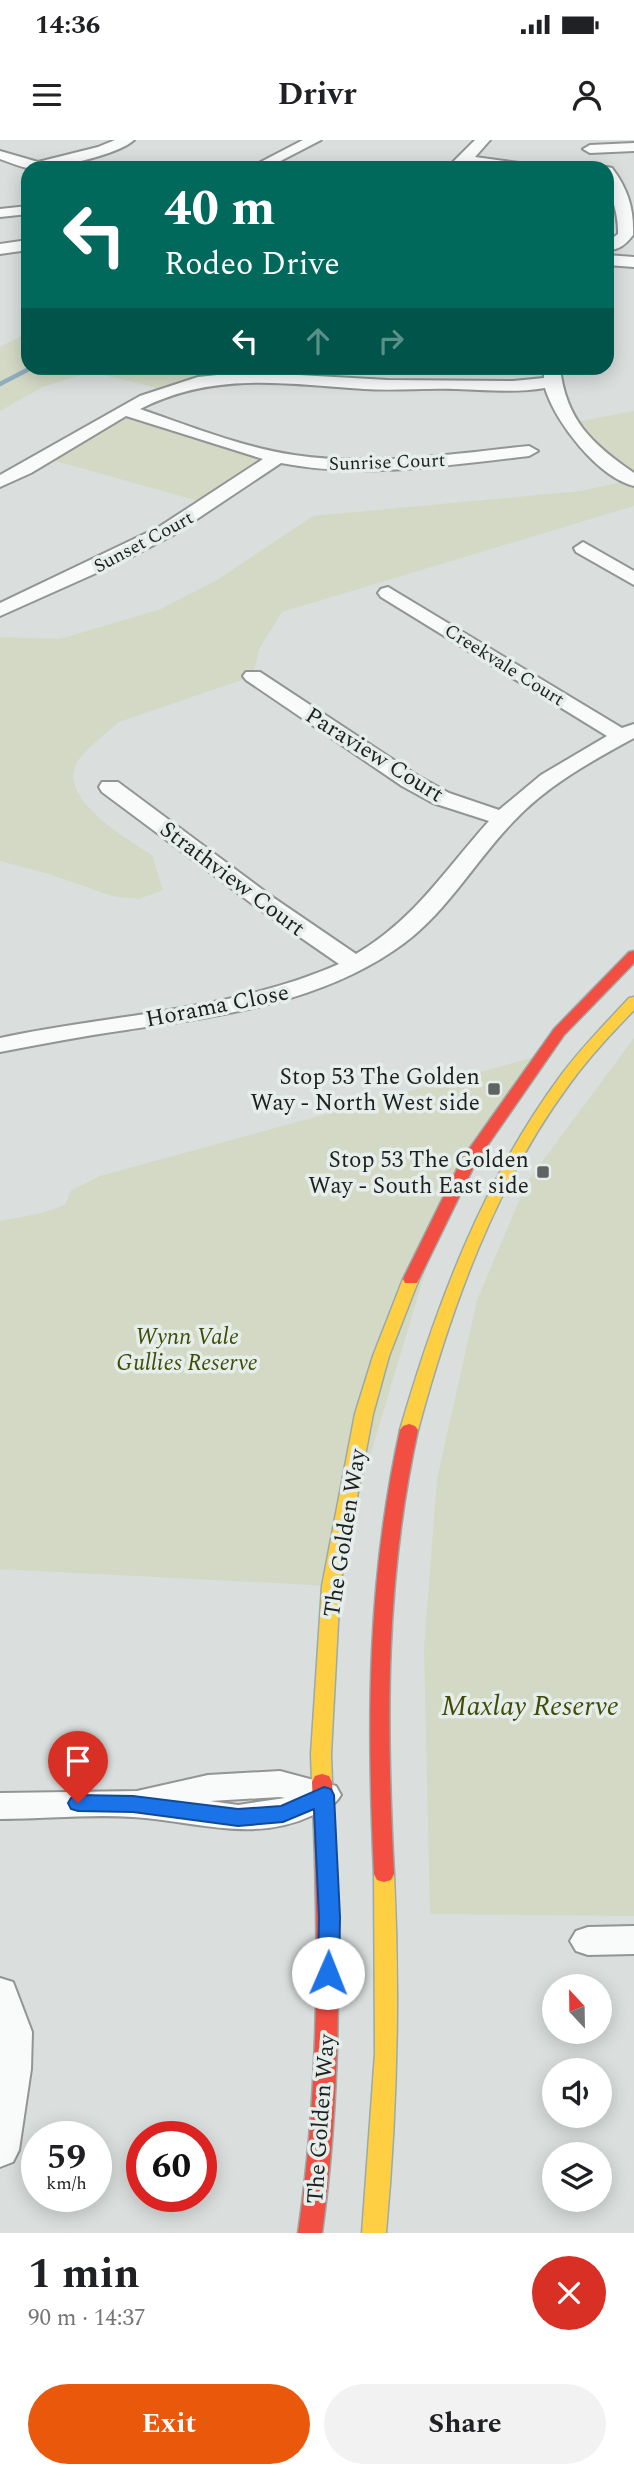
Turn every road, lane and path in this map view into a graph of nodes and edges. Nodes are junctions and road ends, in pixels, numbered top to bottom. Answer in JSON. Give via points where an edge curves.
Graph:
{"nodes":[{"id":1,"x":127,"y":140,"type":"edge"},
{"id":2,"x":314,"y":140,"type":"edge"},
{"id":3,"x":482,"y":140,"type":"edge"},
{"id":4,"x":587,"y":145,"type":"edge"},
{"id":5,"x":634,"y":147,"type":"edge"},
{"id":6,"x":0,"y":155,"type":"edge"},
{"id":7,"x":21,"y":161,"type":"edge"},
{"id":8,"x":62,"y":161,"type":"edge"},
{"id":9,"x":270,"y":161,"type":"edge"},
{"id":10,"x":461,"y":161,"type":"edge"},
{"id":11,"x":600,"y":161,"type":"edge"},
{"id":12,"x":614,"y":182,"type":"edge"},
{"id":13,"x":21,"y":210,"type":"edge"},
{"id":14,"x":0,"y":213,"type":"edge"},
{"id":15,"x":21,"y":246,"type":"edge"},
{"id":16,"x":0,"y":249,"type":"edge"},
{"id":17,"x":631,"y":251,"type":"edge"},
{"id":18,"x":614,"y":267,"type":"edge"},
{"id":19,"x":221,"y":375,"type":"edge"},
{"id":20,"x":268,"y":375,"type":"edge"},
{"id":21,"x":552,"y":375,"type":"edge"},
{"id":22,"x":127,"y":410,"type":"junction"},
{"id":23,"x":529,"y":452,"type":"dead end"},
{"id":24,"x":278,"y":457,"type":"junction"},
{"id":25,"x":634,"y":481,"type":"edge"},
{"id":26,"x":0,"y":482,"type":"edge"},
{"id":27,"x":583,"y":548,"type":"dead end"},
{"id":28,"x":634,"y":579,"type":"edge"},
{"id":29,"x":388,"y":593,"type":"dead end"},
{"id":30,"x":0,"y":610,"type":"edge"},
{"id":31,"x":253,"y":677,"type":"dead end"},
{"id":32,"x":628,"y":733,"type":"edge"},
{"id":33,"x":110,"y":787,"type":"dead end"},
{"id":34,"x":503,"y":819,"type":"junction"},
{"id":35,"x":634,"y":955,"type":"edge"},
{"id":36,"x":357,"y":965,"type":"junction"},
{"id":37,"x":634,"y":1001,"type":"edge"},
{"id":38,"x":0,"y":1045,"type":"edge"},
{"id":39,"x":379,"y":1731,"type":"junction"},
{"id":40,"x":364,"y":1751,"type":"dead end"},
{"id":41,"x":333,"y":1795,"type":"junction"},
{"id":42,"x":133,"y":1804,"type":"joint"},
{"id":43,"x":0,"y":1806,"type":"edge"},
{"id":44,"x":368,"y":1842,"type":"dead end"},
{"id":45,"x":384,"y":1862,"type":"junction"},
{"id":46,"x":634,"y":1940,"type":"edge"},
{"id":47,"x":588,"y":1941,"type":"dead end"},
{"id":48,"x":0,"y":1993,"type":"edge"},
{"id":49,"x":0,"y":2150,"type":"edge"},
{"id":50,"x":310,"y":2233,"type":"edge"},
{"id":51,"x":374,"y":2233,"type":"edge"}],
"edges":[{"from":1,"to":8,"type":"street"},
{"from":2,"to":9,"type":"street"},
{"from":3,"to":10,"type":"street"},
{"from":4,"to":5,"type":"street"},
{"from":4,"to":11,"type":"street"},
{"from":6,"to":7,"type":"street"},
{"from":12,"to":17,"type":"street","via":[[624,204]]},
{"from":13,"to":14,"type":"street"},
{"from":15,"to":16,"type":"street"},
{"from":17,"to":18,"type":"street"},
{"from":19,"to":22,"type":"street","via":[[150,396]]},
{"from":20,"to":21,"type":"street","via":[[388,385],[504,387]]},
{"from":21,"to":25,"type":"street","via":[[560,406],[575,430]]},
{"from":22,"to":24,"type":"street","name":"Sunrise Court"},
{"from":22,"to":26,"type":"street"},
{"from":23,"to":24,"type":"street","name":"Sunrise Court","via":[[352,465]]},
{"from":24,"to":30,"type":"street","name":"Sunset Court","via":[[166,531]]},
{"from":27,"to":28,"type":"street"},
{"from":29,"to":32,"type":"street","name":"Creekvale Court"},
{"from":31,"to":34,"type":"street","name":"Paraview Court","via":[[410,781],[441,798]]},
{"from":32,"to":34,"type":"street","name":"Horama Close","via":[[545,779]]},
{"from":33,"to":36,"type":"street","name":"Strathview Court","via":[[290,922]]},
{"from":34,"to":36,"type":"street","name":"Horama Close","via":[[421,920]]},
{"from":35,"to":41,"type":"main road","name":"The Golden Way","via":[[559,1032],[488,1131],[447,1199],[392,1324],[364,1414],[331,1586],[321,1754]]},
{"from":36,"to":38,"type":"street","name":"Horama Close","via":[[279,996],[248,1003]]},
{"from":37,"to":39,"type":"main road","name":"The Golden Way","via":[[547,1107],[478,1231],[437,1332],[399,1466],[390,1526],[380,1611]]},
{"from":39,"to":40,"type":"main road"},
{"from":39,"to":45,"type":"main road","name":"The Golden Way"},
{"from":41,"to":42,"type":"street","via":[[283,1814],[238,1818]]},
{"from":41,"to":50,"type":"main road","name":"The Golden Way","via":[[327,2056],[320,2174]]},
{"from":42,"to":43,"type":"street"},
{"from":44,"to":45,"type":"main road"},
{"from":45,"to":51,"type":"main road","name":"The Golden Way","via":[[388,2019]]},
{"from":46,"to":47,"type":"street"},
{"from":48,"to":49,"type":"street","via":[[14,2032]]}]}
